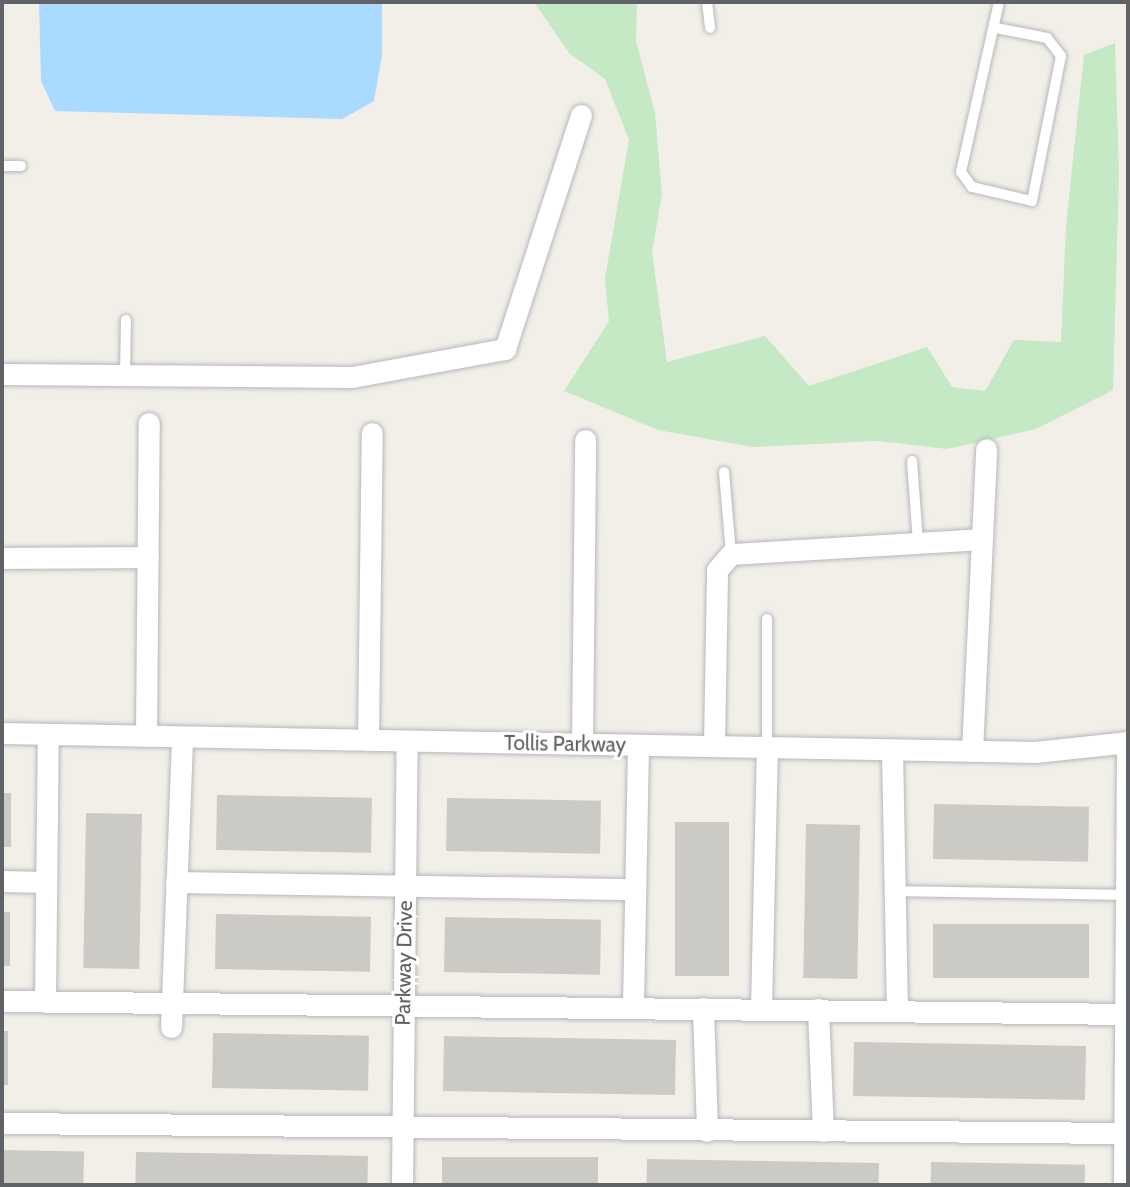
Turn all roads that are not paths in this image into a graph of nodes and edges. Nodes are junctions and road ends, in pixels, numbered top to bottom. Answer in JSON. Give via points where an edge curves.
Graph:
{"nodes":[{"id":1,"x":707,"y":2,"type":"edge"},
{"id":2,"x":999,"y":2,"type":"edge"},
{"id":3,"x":710,"y":28,"type":"dead end"},
{"id":4,"x":996,"y":28,"type":"junction"},
{"id":5,"x":581,"y":115,"type":"dead end"},
{"id":6,"x":2,"y":166,"type":"edge"},
{"id":7,"x":21,"y":166,"type":"dead end"},
{"id":8,"x":126,"y":320,"type":"dead end"},
{"id":9,"x":2,"y":374,"type":"edge"},
{"id":10,"x":125,"y":375,"type":"junction"},
{"id":11,"x":149,"y":423,"type":"dead end"},
{"id":12,"x":372,"y":433,"type":"dead end"},
{"id":13,"x":585,"y":440,"type":"dead end"},
{"id":14,"x":986,"y":449,"type":"dead end"},
{"id":15,"x":912,"y":461,"type":"dead end"},
{"id":16,"x":724,"y":472,"type":"dead end"},
{"id":17,"x":982,"y":539,"type":"junction"},
{"id":18,"x":918,"y":543,"type":"junction"},
{"id":19,"x":731,"y":554,"type":"junction"},
{"id":20,"x":148,"y":557,"type":"junction"},
{"id":21,"x":2,"y":558,"type":"edge"},
{"id":22,"x":767,"y":619,"type":"dead end"},
{"id":23,"x":2,"y":733,"type":"edge"},
{"id":24,"x":48,"y":734,"type":"junction"},
{"id":25,"x":146,"y":736,"type":"junction"},
{"id":26,"x":182,"y":737,"type":"junction"},
{"id":27,"x":368,"y":740,"type":"junction"},
{"id":28,"x":407,"y":741,"type":"junction"},
{"id":29,"x":1127,"y":743,"type":"edge"},
{"id":30,"x":582,"y":744,"type":"junction"},
{"id":31,"x":638,"y":745,"type":"junction"},
{"id":32,"x":713,"y":746,"type":"junction"},
{"id":33,"x":767,"y":747,"type":"junction"},
{"id":34,"x":892,"y":750,"type":"junction"},
{"id":35,"x":972,"y":751,"type":"junction"},
{"id":36,"x":2,"y":881,"type":"edge"},
{"id":37,"x":46,"y":882,"type":"junction"},
{"id":38,"x":176,"y":882,"type":"junction"},
{"id":39,"x":405,"y":886,"type":"junction"},
{"id":40,"x":635,"y":889,"type":"junction"},
{"id":41,"x":895,"y":891,"type":"junction"},
{"id":42,"x":1126,"y":895,"type":"junction"},
{"id":43,"x":2,"y":1001,"type":"edge"},
{"id":44,"x":45,"y":1002,"type":"junction"},
{"id":45,"x":172,"y":1003,"type":"junction"},
{"id":46,"x":403,"y":1004,"type":"junction"},
{"id":47,"x":633,"y":1007,"type":"junction"},
{"id":48,"x":703,"y":1007,"type":"junction"},
{"id":49,"x":761,"y":1008,"type":"junction"},
{"id":50,"x":818,"y":1009,"type":"junction"},
{"id":51,"x":897,"y":1010,"type":"junction"},
{"id":52,"x":1126,"y":1014,"type":"junction"},
{"id":53,"x":171,"y":1027,"type":"dead end"},
{"id":54,"x":1126,"y":1119,"type":"edge"},
{"id":55,"x":2,"y":1123,"type":"edge"},
{"id":56,"x":402,"y":1128,"type":"junction"},
{"id":57,"x":707,"y":1130,"type":"junction"},
{"id":58,"x":822,"y":1131,"type":"junction"},
{"id":59,"x":402,"y":1185,"type":"edge"},
{"id":60,"x":1124,"y":1185,"type":"edge"}],
"edges":[{"from":1,"to":3,"type":"lane"},
{"from":2,"to":4,"type":"lane"},
{"from":4,"to":4,"type":"lane","via":[[961,173],[972,187],[1032,201],[1061,56],[1047,38]]},
{"from":5,"to":10,"type":"street","via":[[505,349],[352,377]]},
{"from":6,"to":7,"type":"lane"},
{"from":8,"to":10,"type":"lane"},
{"from":9,"to":10,"type":"street"},
{"from":11,"to":20,"type":"street"},
{"from":12,"to":27,"type":"street"},
{"from":13,"to":30,"type":"street"},
{"from":14,"to":17,"type":"street"},
{"from":15,"to":18,"type":"lane"},
{"from":16,"to":19,"type":"lane"},
{"from":17,"to":18,"type":"street"},
{"from":17,"to":35,"type":"street"},
{"from":18,"to":19,"type":"street"},
{"from":19,"to":32,"type":"street","via":[[717,570]]},
{"from":20,"to":21,"type":"street"},
{"from":20,"to":25,"type":"street"},
{"from":22,"to":33,"type":"lane"},
{"from":23,"to":24,"type":"street","name":"Tollis Parkway"},
{"from":24,"to":25,"type":"street","name":"Tollis Parkway"},
{"from":24,"to":37,"type":"street"},
{"from":25,"to":26,"type":"street","name":"Tollis Parkway"},
{"from":26,"to":27,"type":"street","name":"Tollis Parkway"},
{"from":26,"to":38,"type":"street"},
{"from":27,"to":28,"type":"street","name":"Tollis Parkway"},
{"from":28,"to":30,"type":"street","name":"Tollis Parkway"},
{"from":28,"to":39,"type":"street","name":"Parkway Drive"},
{"from":29,"to":35,"type":"street","name":"Tollis Parkway","via":[[1035,752]]},
{"from":29,"to":42,"type":"street"},
{"from":30,"to":31,"type":"street","name":"Tollis Parkway"},
{"from":31,"to":32,"type":"street","name":"Tollis Parkway"},
{"from":31,"to":40,"type":"street"},
{"from":32,"to":33,"type":"street","name":"Tollis Parkway"},
{"from":33,"to":34,"type":"street","name":"Tollis Parkway"},
{"from":33,"to":49,"type":"street"},
{"from":34,"to":35,"type":"street","name":"Tollis Parkway"},
{"from":34,"to":41,"type":"street"},
{"from":36,"to":37,"type":"street"},
{"from":37,"to":44,"type":"street"},
{"from":38,"to":39,"type":"street"},
{"from":38,"to":45,"type":"street"},
{"from":39,"to":40,"type":"street"},
{"from":39,"to":46,"type":"street","name":"Parkway Drive"},
{"from":40,"to":47,"type":"street"},
{"from":41,"to":42,"type":"lane"},
{"from":41,"to":51,"type":"street"},
{"from":42,"to":52,"type":"street"},
{"from":43,"to":44,"type":"street"},
{"from":44,"to":45,"type":"street"},
{"from":45,"to":46,"type":"street"},
{"from":45,"to":53,"type":"street"},
{"from":46,"to":47,"type":"street"},
{"from":46,"to":56,"type":"street","name":"Parkway Drive"},
{"from":47,"to":48,"type":"street"},
{"from":48,"to":49,"type":"street"},
{"from":48,"to":57,"type":"street"},
{"from":49,"to":50,"type":"street"},
{"from":50,"to":51,"type":"street"},
{"from":50,"to":58,"type":"street"},
{"from":51,"to":52,"type":"street"},
{"from":52,"to":54,"type":"street"},
{"from":54,"to":58,"type":"street"},
{"from":54,"to":60,"type":"street"},
{"from":55,"to":56,"type":"street"},
{"from":56,"to":57,"type":"street"},
{"from":56,"to":59,"type":"street","name":"Parkway Drive"},
{"from":57,"to":58,"type":"street"}]}
